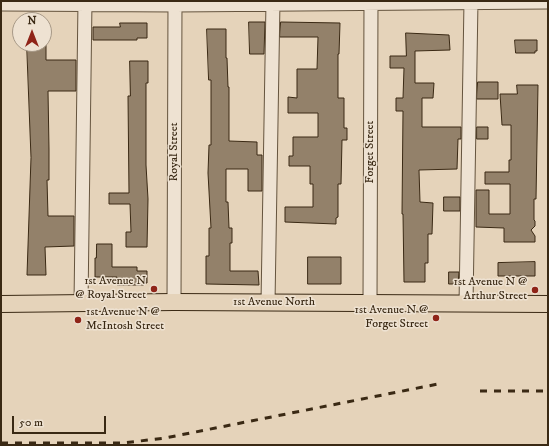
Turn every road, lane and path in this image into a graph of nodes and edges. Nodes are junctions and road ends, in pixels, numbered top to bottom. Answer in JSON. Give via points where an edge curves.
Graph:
{"nodes":[{"id":1,"x":273,"y":2,"type":"edge"},
{"id":2,"x":371,"y":2,"type":"edge"},
{"id":3,"x":471,"y":2,"type":"edge"},
{"id":4,"x":548,"y":2,"type":"edge"},
{"id":5,"x":85,"y":3,"type":"edge"},
{"id":6,"x":175,"y":3,"type":"edge"},
{"id":7,"x":1,"y":4,"type":"edge"},
{"id":8,"x":174,"y":302,"type":"junction"},
{"id":9,"x":81,"y":303,"type":"junction"},
{"id":10,"x":268,"y":303,"type":"junction"},
{"id":11,"x":370,"y":303,"type":"junction"},
{"id":12,"x":1,"y":304,"type":"edge"},
{"id":13,"x":466,"y":304,"type":"junction"},
{"id":14,"x":548,"y":304,"type":"edge"}],
"edges":[{"from":1,"to":2,"type":"street"},
{"from":1,"to":6,"type":"street"},
{"from":1,"to":10,"type":"street"},
{"from":2,"to":3,"type":"street"},
{"from":2,"to":11,"type":"street","name":"Forget Street"},
{"from":3,"to":4,"type":"street"},
{"from":3,"to":13,"type":"street"},
{"from":5,"to":6,"type":"street"},
{"from":5,"to":7,"type":"street"},
{"from":5,"to":9,"type":"street"},
{"from":6,"to":8,"type":"street","name":"Royal Street"},
{"from":8,"to":9,"type":"main road","name":"1st Avenue North"},
{"from":8,"to":10,"type":"main road","name":"1st Avenue North"},
{"from":9,"to":12,"type":"main road","name":"1st Avenue North"},
{"from":10,"to":11,"type":"main road","name":"1st Avenue North"},
{"from":11,"to":13,"type":"main road","name":"1st Avenue North"},
{"from":13,"to":14,"type":"main road","name":"1st Avenue North"}]}
